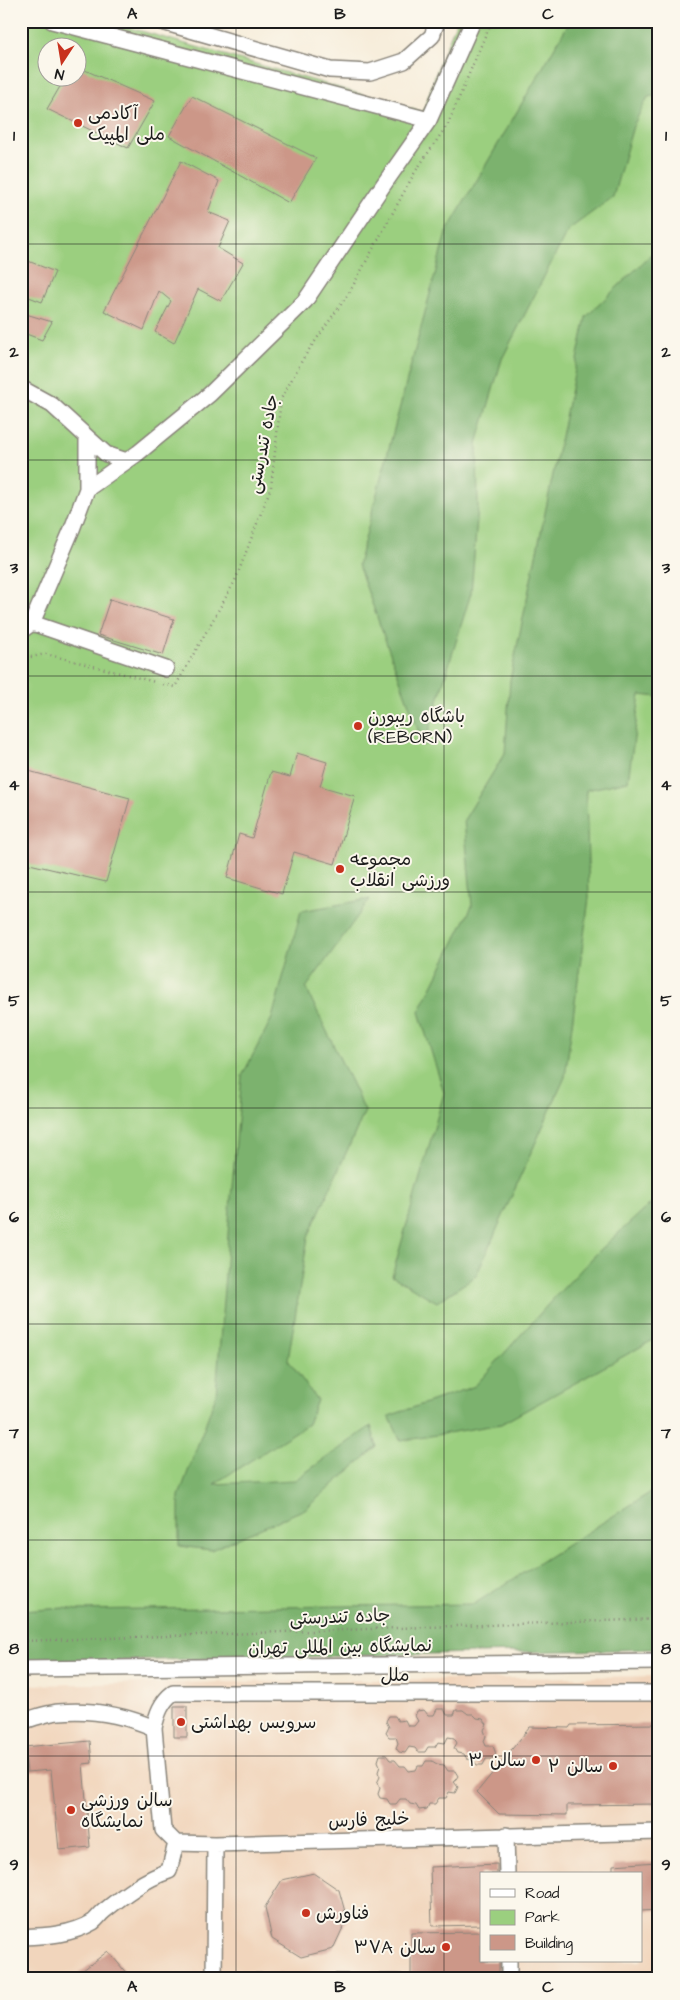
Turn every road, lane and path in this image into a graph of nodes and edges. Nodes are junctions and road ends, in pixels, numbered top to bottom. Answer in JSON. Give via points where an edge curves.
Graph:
{"nodes":[{"id":1,"x":52,"y":21,"type":"edge"},
{"id":2,"x":159,"y":21,"type":"edge"},
{"id":3,"x":437,"y":21,"type":"edge"},
{"id":4,"x":473,"y":21,"type":"edge"},
{"id":5,"x":493,"y":21,"type":"edge"},
{"id":6,"x":429,"y":120,"type":"junction"},
{"id":7,"x":21,"y":388,"type":"edge"},
{"id":8,"x":86,"y":437,"type":"junction"},
{"id":9,"x":127,"y":461,"type":"junction"},
{"id":10,"x":87,"y":489,"type":"junction"},
{"id":11,"x":27,"y":627,"type":"edge"},
{"id":12,"x":21,"y":659,"type":"edge"},
{"id":13,"x":166,"y":669,"type":"dead end"},
{"id":14,"x":659,"y":1618,"type":"edge"},
{"id":15,"x":21,"y":1641,"type":"edge"},
{"id":16,"x":659,"y":1662,"type":"edge"},
{"id":17,"x":21,"y":1669,"type":"edge"},
{"id":18,"x":659,"y":1693,"type":"edge"},
{"id":19,"x":21,"y":1722,"type":"edge"},
{"id":20,"x":154,"y":1728,"type":"junction"},
{"id":21,"x":659,"y":1832,"type":"edge"},
{"id":22,"x":506,"y":1835,"type":"junction"},
{"id":23,"x":176,"y":1843,"type":"junction"},
{"id":24,"x":215,"y":1844,"type":"junction"},
{"id":25,"x":507,"y":1872,"type":"edge"},
{"id":26,"x":21,"y":1937,"type":"edge"},
{"id":27,"x":509,"y":1962,"type":"edge"},
{"id":28,"x":214,"y":1979,"type":"edge"},
{"id":29,"x":509,"y":1979,"type":"edge"}],
"edges":[{"from":1,"to":6,"type":"street"},
{"from":2,"to":3,"type":"street","via":[[330,70],[370,72],[404,61],[432,36]]},
{"from":4,"to":6,"type":"street"},
{"from":5,"to":12,"type":"path","name":"جاده تندرستی","via":[[448,124],[415,172],[349,293],[304,357],[281,398],[271,487],[235,581],[175,687],[46,654]]},
{"from":6,"to":9,"type":"street","via":[[305,301],[210,394]]},
{"from":7,"to":8,"type":"street","via":[[52,405]]},
{"from":8,"to":9,"type":"street","via":[[106,454]]},
{"from":8,"to":10,"type":"street"},
{"from":9,"to":10,"type":"street"},
{"from":10,"to":11,"type":"street"},
{"from":11,"to":13,"type":"street"},
{"from":14,"to":15,"type":"path","name":"جاده تندرستی"},
{"from":16,"to":17,"type":"street","name":"نمایشگاه بین المللی تهران"},
{"from":18,"to":20,"type":"street","name":"ملل","via":[[173,1693],[165,1699]]},
{"from":19,"to":20,"type":"street","via":[[57,1712],[103,1713]]},
{"from":20,"to":23,"type":"street","name":"ملل","via":[[164,1830]]},
{"from":21,"to":22,"type":"street","name":"خلیج فارس"},
{"from":22,"to":24,"type":"street","name":"خلیج فارس"},
{"from":22,"to":25,"type":"street"},
{"from":23,"to":24,"type":"street"},
{"from":23,"to":26,"type":"street","via":[[170,1871],[157,1875],[130,1892],[95,1921],[65,1933]]},
{"from":24,"to":28,"type":"street"},
{"from":27,"to":29,"type":"street"}]}
